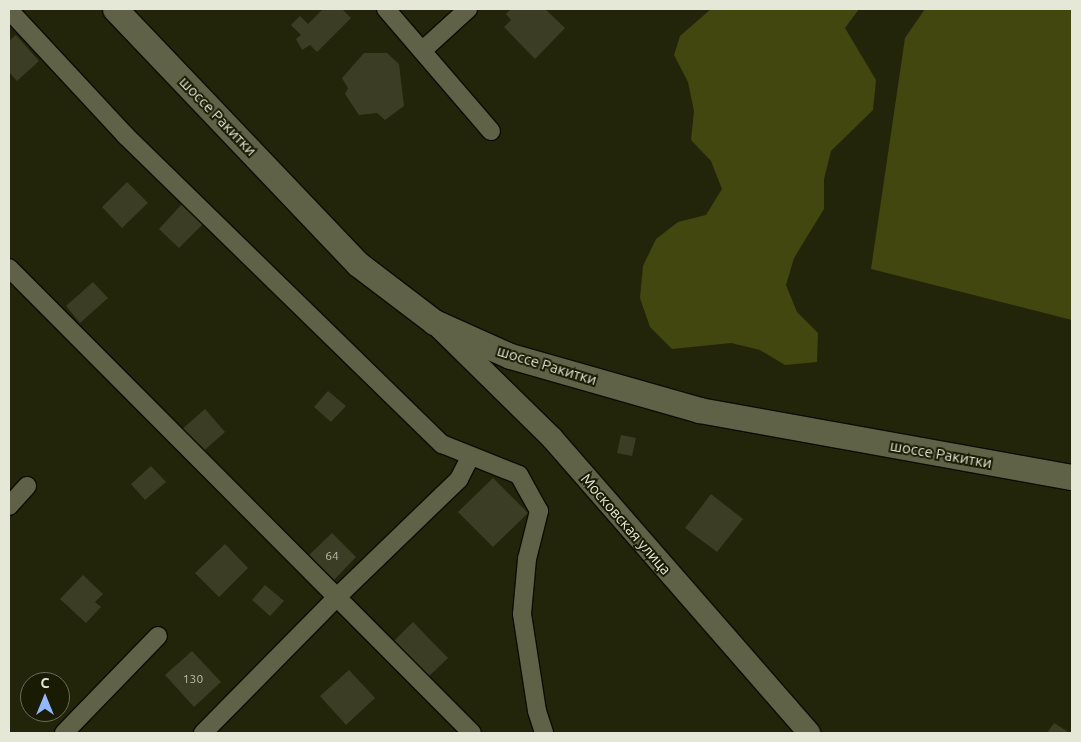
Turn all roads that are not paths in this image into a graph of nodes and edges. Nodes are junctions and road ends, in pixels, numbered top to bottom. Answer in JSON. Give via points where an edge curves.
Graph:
{"nodes":[{"id":1,"x":115,"y":9,"type":"edge"},
{"id":2,"x":386,"y":9,"type":"edge"},
{"id":3,"x":468,"y":9,"type":"edge"},
{"id":4,"x":9,"y":10,"type":"edge"},
{"id":5,"x":423,"y":50,"type":"junction"},
{"id":6,"x":491,"y":131,"type":"dead end"},
{"id":7,"x":9,"y":268,"type":"edge"},
{"id":8,"x":434,"y":322,"type":"junction"},
{"id":9,"x":470,"y":457,"type":"junction"},
{"id":10,"x":1072,"y":477,"type":"edge"},
{"id":11,"x":27,"y":486,"type":"dead end"},
{"id":12,"x":9,"y":506,"type":"edge"},
{"id":13,"x":337,"y":597,"type":"junction"},
{"id":14,"x":158,"y":636,"type":"dead end"},
{"id":15,"x":64,"y":733,"type":"edge"},
{"id":16,"x":203,"y":733,"type":"edge"},
{"id":17,"x":472,"y":733,"type":"edge"},
{"id":18,"x":544,"y":733,"type":"edge"},
{"id":19,"x":809,"y":733,"type":"edge"}],
"edges":[{"from":1,"to":8,"type":"main road","name":"шоссе Ракитки","via":[[358,264]]},
{"from":2,"to":5,"type":"street"},
{"from":3,"to":5,"type":"street"},
{"from":4,"to":9,"type":"street","via":[[125,135],[442,444]]},
{"from":5,"to":6,"type":"street"},
{"from":7,"to":13,"type":"street"},
{"from":8,"to":10,"type":"main road","name":"шоссе Ракитки","via":[[510,356],[699,410]]},
{"from":8,"to":19,"type":"street","name":"Московская улица","via":[[552,438]]},
{"from":9,"to":13,"type":"street","via":[[459,480]]},
{"from":9,"to":18,"type":"street","via":[[519,475],[539,511],[527,558],[522,614],[537,711]]},
{"from":11,"to":12,"type":"street"},
{"from":13,"to":16,"type":"street"},
{"from":13,"to":17,"type":"street"},
{"from":14,"to":15,"type":"street"}]}
